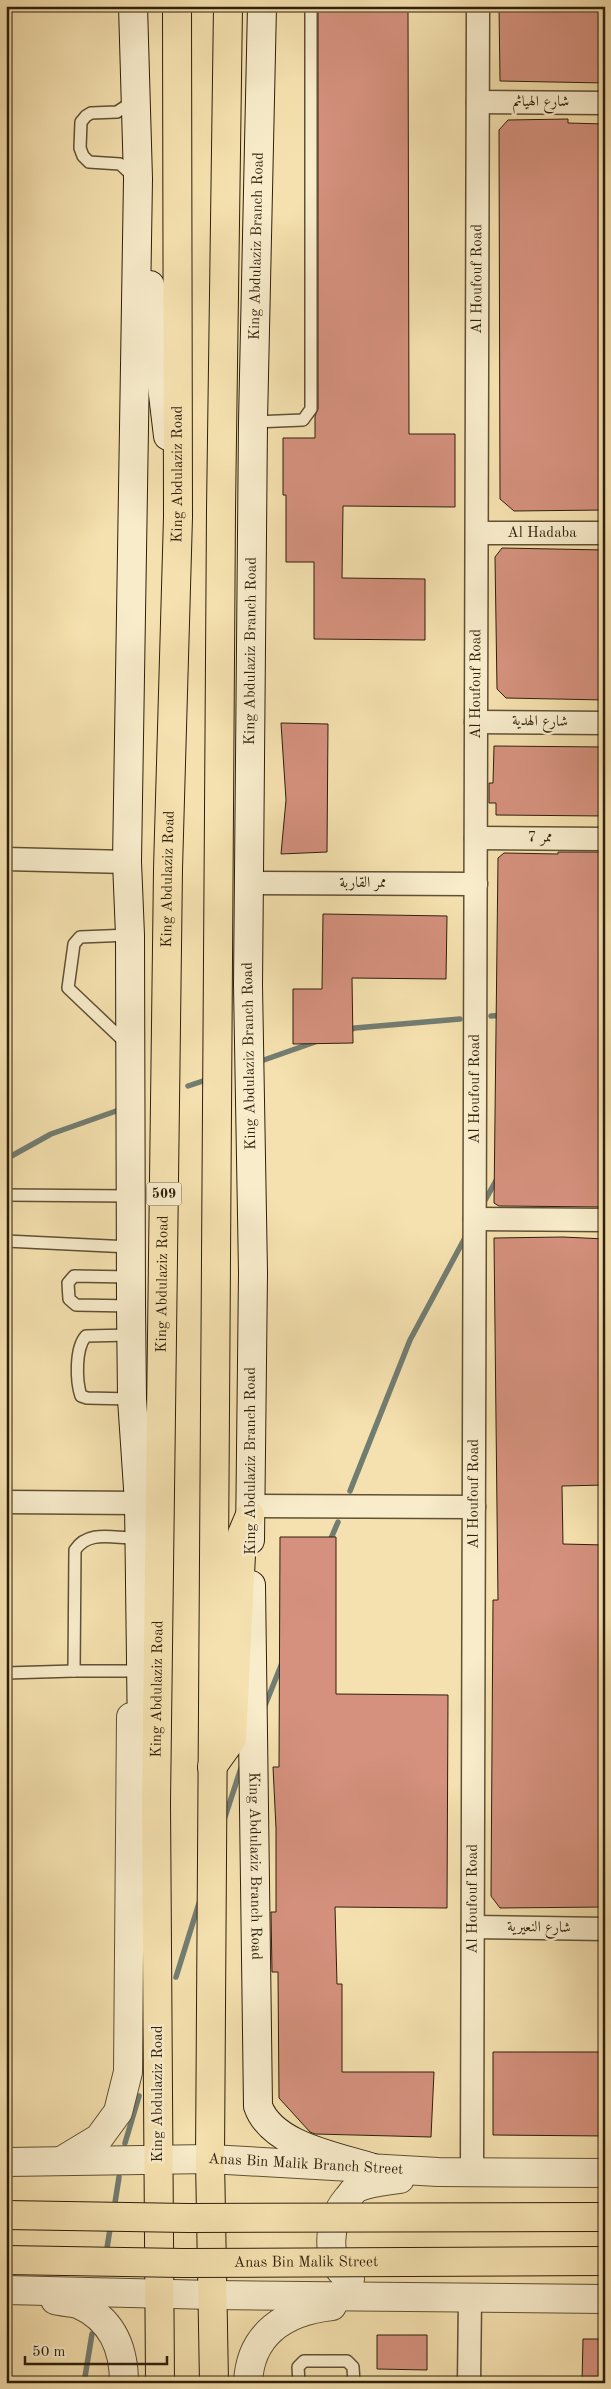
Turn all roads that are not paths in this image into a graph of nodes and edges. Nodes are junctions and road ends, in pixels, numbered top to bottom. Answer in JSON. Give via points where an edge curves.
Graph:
{"nodes":[{"id":1,"x":133,"y":6,"type":"edge"},
{"id":2,"x":177,"y":6,"type":"edge"},
{"id":3,"x":228,"y":6,"type":"edge"},
{"id":4,"x":262,"y":6,"type":"edge"},
{"id":5,"x":311,"y":6,"type":"edge"},
{"id":6,"x":478,"y":6,"type":"edge"},
{"id":7,"x":136,"y":100,"type":"junction"},
{"id":8,"x":478,"y":102,"type":"junction"},
{"id":9,"x":605,"y":103,"type":"edge"},
{"id":10,"x":138,"y":180,"type":"junction"},
{"id":11,"x":259,"y":187,"type":"junction"},
{"id":12,"x":253,"y":422,"type":"junction"},
{"id":13,"x":221,"y":510,"type":"junction"},
{"id":14,"x":178,"y":517,"type":"junction"},
{"id":15,"x":478,"y":533,"type":"junction"},
{"id":16,"x":605,"y":533,"type":"edge"},
{"id":17,"x":476,"y":722,"type":"junction"},
{"id":18,"x":605,"y":723,"type":"edge"},
{"id":19,"x":476,"y":838,"type":"junction"},
{"id":20,"x":605,"y":839,"type":"edge"},
{"id":21,"x":6,"y":859,"type":"edge"},
{"id":22,"x":127,"y":862,"type":"junction"},
{"id":23,"x":250,"y":883,"type":"junction"},
{"id":24,"x":476,"y":884,"type":"junction"},
{"id":25,"x":130,"y":935,"type":"junction"},
{"id":26,"x":130,"y":1047,"type":"junction"},
{"id":27,"x":6,"y":1195,"type":"edge"},
{"id":28,"x":130,"y":1196,"type":"junction"},
{"id":29,"x":475,"y":1218,"type":"junction"},
{"id":30,"x":605,"y":1220,"type":"edge"},
{"id":31,"x":6,"y":1240,"type":"edge"},
{"id":32,"x":130,"y":1248,"type":"junction"},
{"id":33,"x":130,"y":1277,"type":"junction"},
{"id":34,"x":131,"y":1306,"type":"junction"},
{"id":35,"x":131,"y":1335,"type":"junction"},
{"id":36,"x":132,"y":1399,"type":"junction"},
{"id":37,"x":6,"y":1502,"type":"edge"},
{"id":38,"x":139,"y":1503,"type":"junction"},
{"id":39,"x":474,"y":1507,"type":"junction"},
{"id":40,"x":250,"y":1511,"type":"junction"},
{"id":41,"x":134,"y":1538,"type":"junction"},
{"id":42,"x":74,"y":1671,"type":"junction"},
{"id":43,"x":132,"y":1671,"type":"junction"},
{"id":44,"x":6,"y":1673,"type":"edge"},
{"id":45,"x":212,"y":1767,"type":"junction"},
{"id":46,"x":156,"y":1803,"type":"junction"},
{"id":47,"x":473,"y":1926,"type":"junction"},
{"id":48,"x":605,"y":1929,"type":"edge"},
{"id":49,"x":158,"y":2160,"type":"junction"},
{"id":50,"x":210,"y":2160,"type":"junction"},
{"id":51,"x":62,"y":2161,"type":"junction"},
{"id":52,"x":6,"y":2162,"type":"edge"},
{"id":53,"x":373,"y":2168,"type":"junction"},
{"id":54,"x":438,"y":2172,"type":"junction"},
{"id":55,"x":472,"y":2173,"type":"junction"},
{"id":56,"x":605,"y":2173,"type":"edge"},
{"id":57,"x":6,"y":2215,"type":"edge"},
{"id":58,"x":605,"y":2217,"type":"edge"},
{"id":59,"x":6,"y":2260,"type":"edge"},
{"id":60,"x":605,"y":2261,"type":"edge"},
{"id":61,"x":6,"y":2291,"type":"edge"},
{"id":62,"x":158,"y":2294,"type":"junction"},
{"id":63,"x":213,"y":2295,"type":"junction"},
{"id":64,"x":425,"y":2296,"type":"junction"},
{"id":65,"x":470,"y":2298,"type":"junction"},
{"id":66,"x":605,"y":2299,"type":"edge"},
{"id":67,"x":124,"y":2383,"type":"edge"},
{"id":68,"x":160,"y":2383,"type":"edge"},
{"id":69,"x":214,"y":2383,"type":"edge"},
{"id":70,"x":248,"y":2383,"type":"edge"},
{"id":71,"x":299,"y":2383,"type":"edge"},
{"id":72,"x":354,"y":2383,"type":"edge"},
{"id":73,"x":469,"y":2383,"type":"edge"}],
"edges":[{"from":1,"to":7,"type":"main road"},
{"from":2,"to":14,"type":"main road","name":"King Abdulaziz Road","number":"509"},
{"from":3,"to":13,"type":"main road"},
{"from":4,"to":11,"type":"main road","name":"King Abdulaziz Branch Road"},
{"from":5,"to":12,"type":"lane","via":[[311,409],[303,420]]},
{"from":6,"to":8,"type":"street","name":"Al Houfouf Road"},
{"from":7,"to":10,"type":"main road"},
{"from":7,"to":10,"type":"lane","via":[[118,112],[86,116],[82,122],[80,148],[89,162],[120,164]]},
{"from":8,"to":9,"type":"street","name":"شارع الهياثم"},
{"from":8,"to":15,"type":"street","name":"Al Houfouf Road"},
{"from":10,"to":14,"type":"main road"},
{"from":10,"to":22,"type":"main road"},
{"from":11,"to":12,"type":"main road","name":"King Abdulaziz Branch Road"},
{"from":11,"to":13,"type":"main road","via":[[247,246],[238,420]]},
{"from":12,"to":23,"type":"main road","name":"King Abdulaziz Branch Road"},
{"from":13,"to":45,"type":"main road"},
{"from":14,"to":46,"type":"main road","name":"King Abdulaziz Road","number":"509","via":[[168,879]]},
{"from":15,"to":16,"type":"street","name":"Al Hadaba"},
{"from":15,"to":17,"type":"street","name":"Al Houfouf Road"},
{"from":17,"to":18,"type":"street","name":"شارع الهدية"},
{"from":17,"to":19,"type":"street","name":"Al Houfouf Road"},
{"from":19,"to":20,"type":"street","name":"ممر 7"},
{"from":19,"to":24,"type":"street","name":"Al Houfouf Road"},
{"from":21,"to":22,"type":"street"},
{"from":22,"to":25,"type":"main road"},
{"from":23,"to":24,"type":"street","name":"ممر القاربة"},
{"from":23,"to":40,"type":"main road","name":"King Abdulaziz Branch Road","via":[[248,985],[253,1273]]},
{"from":24,"to":29,"type":"street","name":"Al Houfouf Road"},
{"from":25,"to":26,"type":"main road"},
{"from":25,"to":26,"type":"lane","via":[[80,937],[71,955],[68,988]]},
{"from":26,"to":28,"type":"main road"},
{"from":27,"to":28,"type":"lane"},
{"from":28,"to":32,"type":"main road"},
{"from":29,"to":30,"type":"street"},
{"from":29,"to":39,"type":"street","name":"Al Houfouf Road"},
{"from":31,"to":32,"type":"lane"},
{"from":32,"to":33,"type":"main road"},
{"from":33,"to":34,"type":"main road"},
{"from":33,"to":34,"type":"lane","via":[[74,1276],[68,1283],[69,1298],[76,1305]]},
{"from":34,"to":35,"type":"main road"},
{"from":35,"to":36,"type":"main road"},
{"from":35,"to":36,"type":"lane","via":[[86,1336],[80,1347],[79,1389],[81,1396],[87,1398]]},
{"from":36,"to":38,"type":"main road"},
{"from":37,"to":38,"type":"street"},
{"from":38,"to":41,"type":"main road"},
{"from":38,"to":46,"type":"main road","via":[[142,1740]]},
{"from":39,"to":40,"type":"street"},
{"from":39,"to":47,"type":"street","name":"Al Houfouf Road"},
{"from":40,"to":45,"type":"main road","via":[[242,1534],[232,1739]]},
{"from":40,"to":53,"type":"main road","name":"King Abdulaziz Branch Road","via":[[258,2106],[268,2125],[287,2139]]},
{"from":41,"to":42,"type":"lane","via":[[89,1537],[75,1550]]},
{"from":41,"to":43,"type":"main road"},
{"from":42,"to":43,"type":"lane"},
{"from":42,"to":44,"type":"lane"},
{"from":43,"to":51,"type":"main road","via":[[128,2072],[118,2112],[99,2138]]},
{"from":45,"to":50,"type":"main road"},
{"from":46,"to":49,"type":"main road","name":"King Abdulaziz Road","number":"509"},
{"from":47,"to":48,"type":"street","name":"شارع النعيرية"},
{"from":47,"to":55,"type":"street","name":"Al Houfouf Road"},
{"from":49,"to":50,"type":"main road","name":"Anas Bin Malik Branch Street"},
{"from":49,"to":51,"type":"main road","name":"Anas Bin Malik Branch Street"},
{"from":49,"to":62,"type":"main road","name":"King Abdulaziz Road","number":"509"},
{"from":50,"to":53,"type":"main road","name":"Anas Bin Malik Branch Street"},
{"from":50,"to":63,"type":"main road"},
{"from":51,"to":52,"type":"main road","name":"Anas Bin Malik Branch Street"},
{"from":53,"to":54,"type":"main road","name":"Anas Bin Malik Branch Street"},
{"from":54,"to":55,"type":"main road","name":"Anas Bin Malik Branch Street"},
{"from":54,"to":64,"type":"main road","via":[[356,2188],[343,2204],[330,2240],[338,2268],[348,2279],[371,2287]]},
{"from":55,"to":56,"type":"main road","name":"Anas Bin Malik Branch Street"},
{"from":57,"to":58,"type":"main road","bridge":true},
{"from":59,"to":60,"type":"main road","name":"Anas Bin Malik Street","bridge":true},
{"from":61,"to":62,"type":"main road"},
{"from":61,"to":67,"type":"main road","via":[[78,2304],[106,2323],[117,2339],[124,2362]]},
{"from":62,"to":63,"type":"main road"},
{"from":62,"to":68,"type":"main road","name":"King Abdulaziz Road","number":"509"},
{"from":63,"to":64,"type":"main road"},
{"from":63,"to":69,"type":"main road"},
{"from":64,"to":65,"type":"main road"},
{"from":64,"to":70,"type":"main road","via":[[311,2308],[281,2321],[260,2340]]},
{"from":65,"to":66,"type":"main road"},
{"from":65,"to":73,"type":"street"},
{"from":71,"to":72,"type":"lane","via":[[301,2363],[347,2361],[351,2364]]}]}
